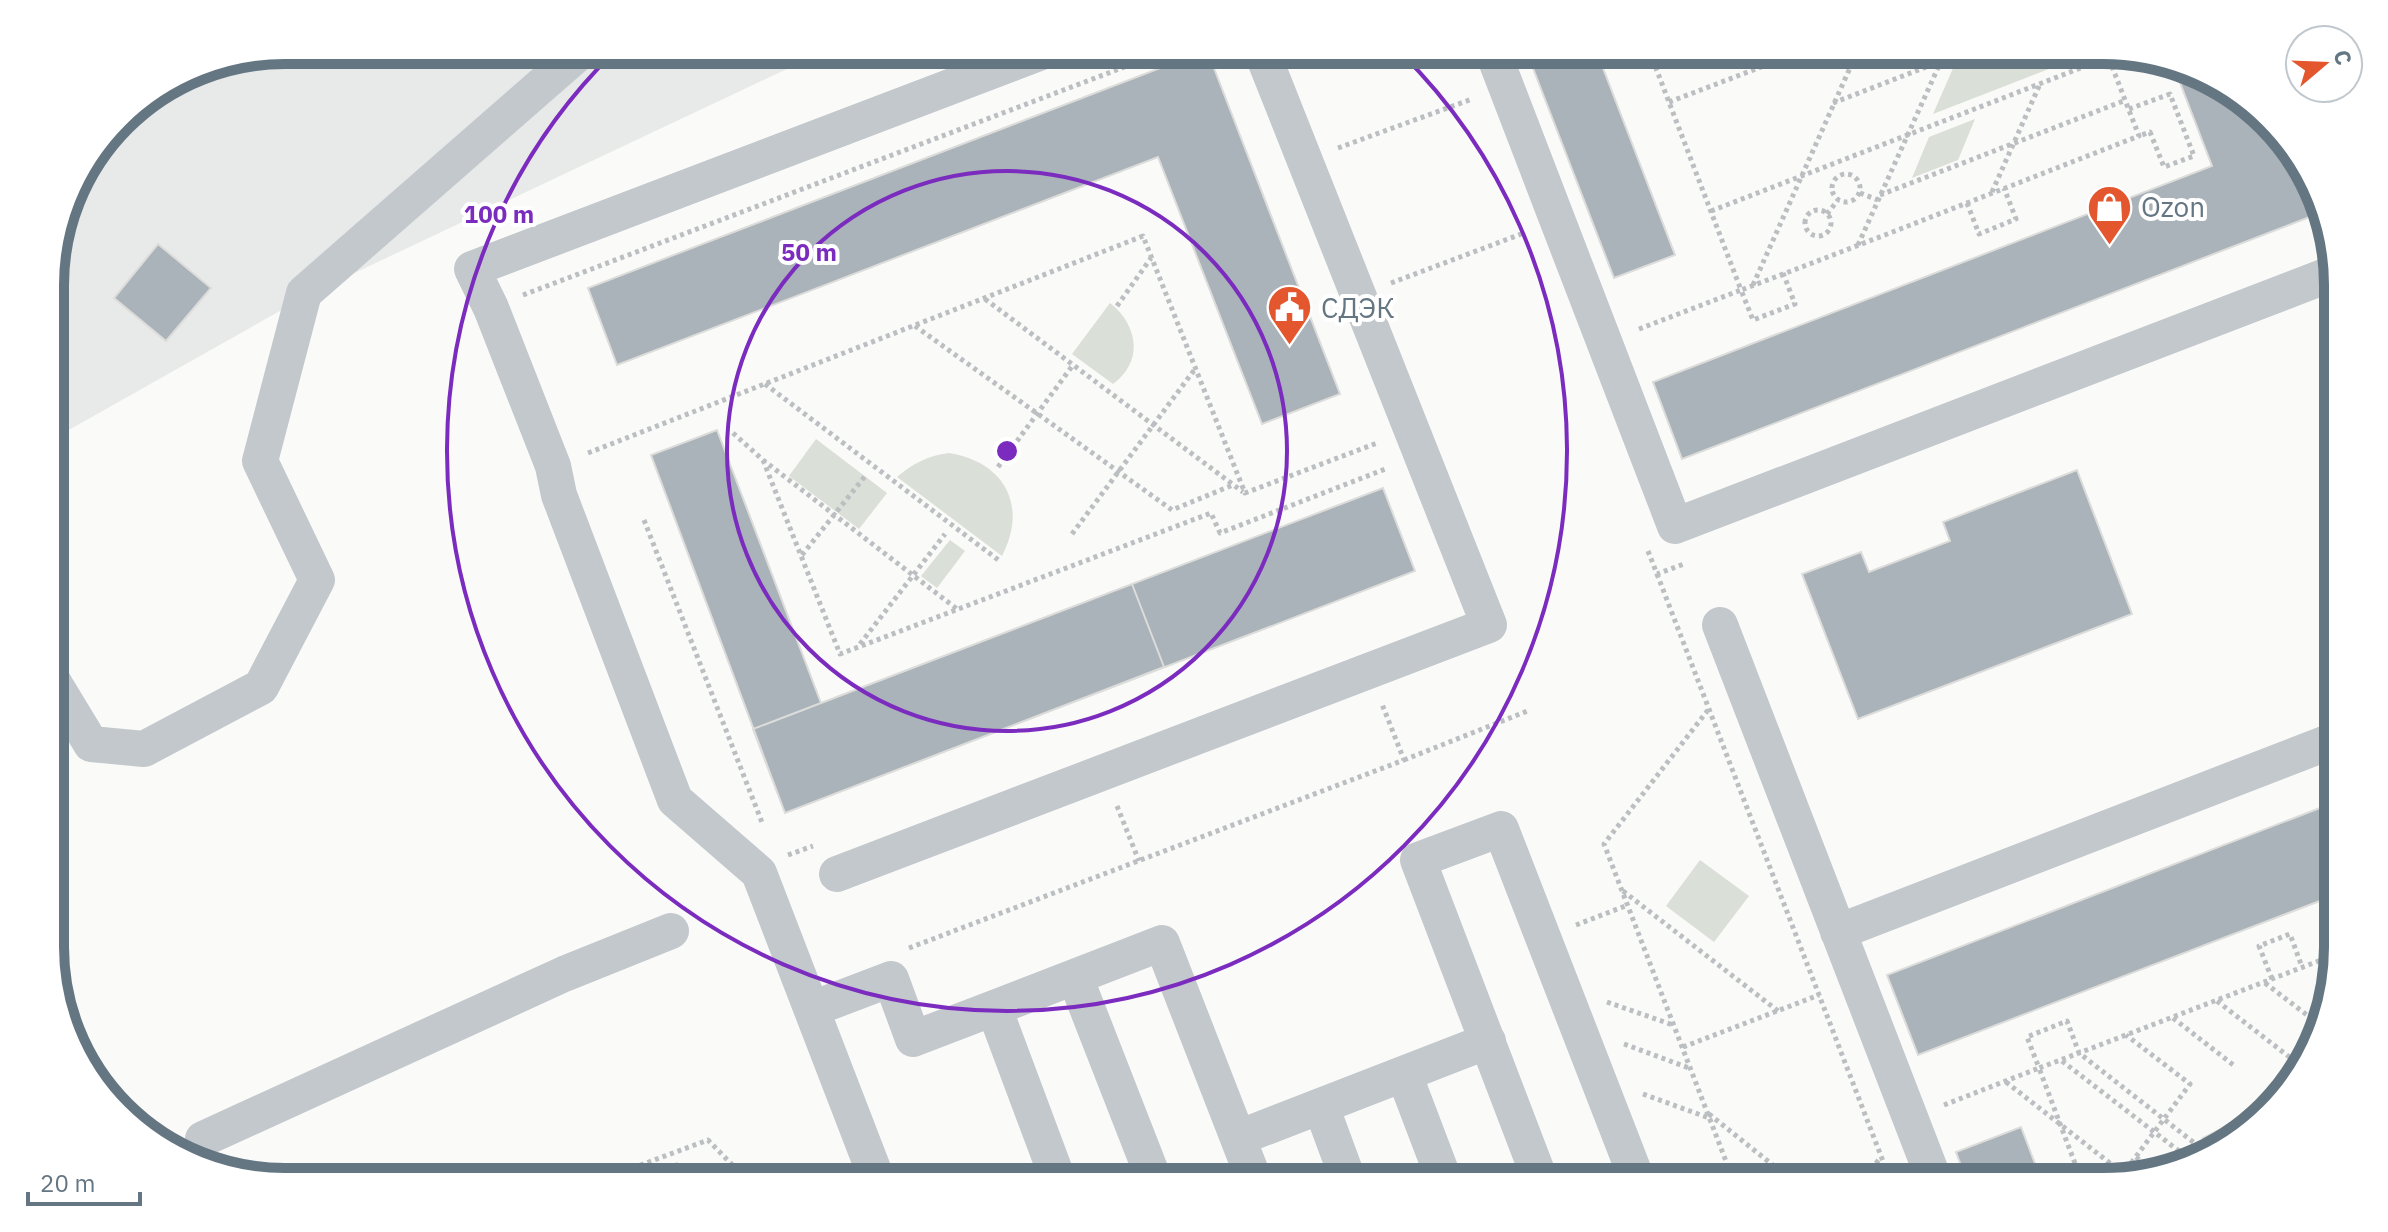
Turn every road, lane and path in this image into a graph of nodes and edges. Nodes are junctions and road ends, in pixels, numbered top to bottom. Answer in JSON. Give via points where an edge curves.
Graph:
{"nodes":[{"id":1,"x":566,"y":64,"type":"edge"},
{"id":2,"x":1010,"y":64,"type":"edge"},
{"id":3,"x":1132,"y":64,"type":"edge"},
{"id":4,"x":1266,"y":64,"type":"edge"},
{"id":5,"x":1497,"y":64,"type":"edge"},
{"id":6,"x":1654,"y":64,"type":"edge"},
{"id":7,"x":1770,"y":64,"type":"edge"},
{"id":8,"x":1851,"y":64,"type":"edge"},
{"id":9,"x":1935,"y":64,"type":"edge"},
{"id":10,"x":1939,"y":64,"type":"edge"},
{"id":11,"x":2085,"y":64,"type":"edge"},
{"id":12,"x":2112,"y":65,"type":"edge"},
{"id":13,"x":2041,"y":83,"type":"junction"},
{"id":14,"x":1469,"y":86,"type":"dead end"},
{"id":15,"x":1473,"y":98,"type":"junction"},
{"id":16,"x":2126,"y":100,"type":"junction"},
{"id":17,"x":1669,"y":102,"type":"junction"},
{"id":18,"x":1833,"y":103,"type":"junction"},
{"id":19,"x":2129,"y":109,"type":"junction"},
{"id":20,"x":1479,"y":113,"type":"dead end"},
{"id":21,"x":1908,"y":135,"type":"junction"},
{"id":22,"x":2139,"y":136,"type":"junction"},
{"id":23,"x":2013,"y":144,"type":"junction"},
{"id":24,"x":1304,"y":161,"type":"junction"},
{"id":25,"x":1835,"y":163,"type":"junction"},
{"id":26,"x":1840,"y":175,"type":"junction"},
{"id":27,"x":1801,"y":176,"type":"junction"},
{"id":28,"x":2004,"y":188,"type":"junction"},
{"id":29,"x":1860,"y":193,"type":"junction"},
{"id":30,"x":1991,"y":193,"type":"junction"},
{"id":31,"x":1879,"y":198,"type":"junction"},
{"id":32,"x":1838,"y":200,"type":"junction"},
{"id":33,"x":1967,"y":203,"type":"junction"},
{"id":34,"x":1711,"y":211,"type":"junction"},
{"id":35,"x":1827,"y":214,"type":"junction"},
{"id":36,"x":1858,"y":245,"type":"junction"},
{"id":37,"x":1530,"y":246,"type":"dead end"},
{"id":38,"x":1152,"y":257,"type":"junction"},
{"id":39,"x":1783,"y":273,"type":"junction"},
{"id":40,"x":2323,"y":277,"type":"edge"},
{"id":41,"x":1753,"y":285,"type":"junction"},
{"id":42,"x":1741,"y":290,"type":"junction"},
{"id":43,"x":1357,"y":296,"type":"junction"},
{"id":44,"x":984,"y":298,"type":"junction"},
{"id":45,"x":1117,"y":306,"type":"dead end"},
{"id":46,"x":491,"y":308,"type":"junction"},
{"id":47,"x":915,"y":325,"type":"junction"},
{"id":48,"x":1634,"y":331,"type":"dead end"},
{"id":49,"x":1073,"y":365,"type":"junction"},
{"id":50,"x":1195,"y":368,"type":"junction"},
{"id":51,"x":764,"y":384,"type":"junction"},
{"id":52,"x":1037,"y":413,"type":"junction"},
{"id":53,"x":1153,"y":425,"type":"junction"},
{"id":54,"x":733,"y":433,"type":"dead end"},
{"id":55,"x":1399,"y":434,"type":"junction"},
{"id":56,"x":763,"y":460,"type":"junction"},
{"id":57,"x":553,"y":466,"type":"junction"},
{"id":58,"x":998,"y":467,"type":"dead end"},
{"id":59,"x":1118,"y":472,"type":"junction"},
{"id":60,"x":866,"y":475,"type":"dead end"},
{"id":61,"x":1233,"y":485,"type":"junction"},
{"id":62,"x":1245,"y":493,"type":"junction"},
{"id":63,"x":834,"y":515,"type":"junction"},
{"id":64,"x":644,"y":520,"type":"dead end"},
{"id":65,"x":945,"y":534,"type":"dead end"},
{"id":66,"x":1072,"y":534,"type":"dead end"},
{"id":67,"x":1646,"y":545,"type":"dead end"},
{"id":68,"x":801,"y":555,"type":"junction"},
{"id":69,"x":1001,"y":562,"type":"dead end"},
{"id":70,"x":1686,"y":563,"type":"dead end"},
{"id":71,"x":1657,"y":574,"type":"junction"},
{"id":72,"x":913,"y":575,"type":"junction"},
{"id":73,"x":957,"y":609,"type":"junction"},
{"id":74,"x":1720,"y":625,"type":"dead end"},
{"id":75,"x":859,"y":647,"type":"junction"},
{"id":76,"x":1369,"y":671,"type":"junction"},
{"id":77,"x":64,"y":699,"type":"edge"},
{"id":78,"x":1709,"y":709,"type":"junction"},
{"id":79,"x":1530,"y":710,"type":"dead end"},
{"id":80,"x":2324,"y":744,"type":"edge"},
{"id":81,"x":1404,"y":760,"type":"junction"},
{"id":82,"x":769,"y":832,"type":"dead end"},
{"id":83,"x":778,"y":844,"type":"dead end"},
{"id":84,"x":816,"y":844,"type":"dead end"},
{"id":85,"x":837,"y":874,"type":"dead end"},
{"id":86,"x":1622,"y":890,"type":"junction"},
{"id":87,"x":1628,"y":905,"type":"junction"},
{"id":88,"x":671,"y":931,"type":"dead end"},
{"id":89,"x":1838,"y":932,"type":"junction"},
{"id":90,"x":1543,"y":938,"type":"junction"},
{"id":91,"x":907,"y":949,"type":"dead end"},
{"id":92,"x":2323,"y":959,"type":"edge"},
{"id":93,"x":2302,"y":967,"type":"junction"},
{"id":94,"x":1075,"y":977,"type":"junction"},
{"id":95,"x":2272,"y":979,"type":"junction"},
{"id":96,"x":2264,"y":982,"type":"junction"},
{"id":97,"x":1561,"y":986,"type":"junction"},
{"id":98,"x":1819,"y":995,"type":"junction"},
{"id":99,"x":2216,"y":1000,"type":"junction"},
{"id":100,"x":994,"y":1008,"type":"junction"},
{"id":101,"x":812,"y":1009,"type":"junction"},
{"id":102,"x":1778,"y":1011,"type":"junction"},
{"id":103,"x":2172,"y":1017,"type":"junction"},
{"id":104,"x":2312,"y":1019,"type":"edge"},
{"id":105,"x":1674,"y":1026,"type":"junction"},
{"id":106,"x":1578,"y":1027,"type":"junction"},
{"id":107,"x":2126,"y":1035,"type":"junction"},
{"id":108,"x":1488,"y":1041,"type":"junction"},
{"id":109,"x":1683,"y":1047,"type":"junction"},
{"id":110,"x":2079,"y":1053,"type":"junction"},
{"id":111,"x":2061,"y":1060,"type":"junction"},
{"id":112,"x":2293,"y":1060,"type":"edge"},
{"id":113,"x":2236,"y":1067,"type":"dead end"},
{"id":114,"x":1690,"y":1068,"type":"junction"},
{"id":115,"x":2039,"y":1068,"type":"junction"},
{"id":116,"x":1404,"y":1074,"type":"junction"},
{"id":117,"x":1597,"y":1077,"type":"junction"},
{"id":118,"x":2005,"y":1081,"type":"junction"},
{"id":119,"x":1321,"y":1106,"type":"junction"},
{"id":120,"x":1939,"y":1107,"type":"dead end"},
{"id":121,"x":1709,"y":1116,"type":"junction"},
{"id":122,"x":2164,"y":1119,"type":"junction"},
{"id":123,"x":2059,"y":1123,"type":"junction"},
{"id":124,"x":2154,"y":1132,"type":"junction"},
{"id":125,"x":1238,"y":1138,"type":"junction"},
{"id":126,"x":203,"y":1139,"type":"dead end"},
{"id":127,"x":2198,"y":1146,"type":"edge"},
{"id":128,"x":2180,"y":1154,"type":"edge"},
{"id":129,"x":1881,"y":1157,"type":"junction"},
{"id":130,"x":2136,"y":1157,"type":"junction"},
{"id":131,"x":2145,"y":1164,"type":"edge"},
{"id":132,"x":2128,"y":1167,"type":"edge"},
{"id":133,"x":633,"y":1168,"type":"edge"},
{"id":134,"x":735,"y":1168,"type":"edge"},
{"id":135,"x":873,"y":1168,"type":"edge"},
{"id":136,"x":1054,"y":1168,"type":"edge"},
{"id":137,"x":1150,"y":1168,"type":"edge"},
{"id":138,"x":1250,"y":1168,"type":"edge"},
{"id":139,"x":1344,"y":1168,"type":"edge"},
{"id":140,"x":1440,"y":1168,"type":"edge"},
{"id":141,"x":1536,"y":1168,"type":"edge"},
{"id":142,"x":1633,"y":1168,"type":"edge"},
{"id":143,"x":1729,"y":1168,"type":"edge"},
{"id":144,"x":1776,"y":1168,"type":"edge"},
{"id":145,"x":1872,"y":1168,"type":"edge"},
{"id":146,"x":1885,"y":1168,"type":"edge"},
{"id":147,"x":1930,"y":1168,"type":"edge"},
{"id":148,"x":2077,"y":1168,"type":"edge"},
{"id":149,"x":2117,"y":1168,"type":"edge"}],
"edges":[{"from":1,"to":77,"type":"lane","via":[[304,293],[260,461],[317,580],[261,687],[144,749],[91,744]]},
{"from":2,"to":46,"type":"lane","via":[[472,269]]},
{"from":3,"to":46,"type":"path"},
{"from":4,"to":24,"type":"lane"},
{"from":5,"to":40,"type":"lane","via":[[1675,526]]},
{"from":6,"to":17,"type":"path"},
{"from":7,"to":17,"type":"path"},
{"from":8,"to":18,"type":"path"},
{"from":9,"to":18,"type":"path"},
{"from":10,"to":21,"type":"path"},
{"from":11,"to":13,"type":"path"},
{"from":12,"to":16,"type":"path"},
{"from":13,"to":21,"type":"path"},
{"from":13,"to":23,"type":"path"},
{"from":14,"to":15,"type":"path"},
{"from":15,"to":20,"type":"path"},
{"from":15,"to":24,"type":"path"},
{"from":16,"to":19,"type":"path"},
{"from":16,"to":23,"type":"path"},
{"from":17,"to":34,"type":"path"},
{"from":18,"to":27,"type":"path"},
{"from":19,"to":22,"type":"path"},
{"from":19,"to":22,"type":"path","via":[[2170,94],[2194,156],[2164,167],[2150,132]]},
{"from":21,"to":25,"type":"path"},
{"from":21,"to":31,"type":"path"},
{"from":22,"to":28,"type":"path"},
{"from":23,"to":30,"type":"path"},
{"from":23,"to":31,"type":"path"},
{"from":24,"to":43,"type":"lane"},
{"from":25,"to":26,"type":"path"},
{"from":25,"to":27,"type":"path"},
{"from":26,"to":29,"type":"path","via":[[1855,176]]},
{"from":26,"to":32,"type":"path","via":[[1832,183]]},
{"from":27,"to":34,"type":"path"},
{"from":27,"to":41,"type":"path"},
{"from":28,"to":30,"type":"path"},
{"from":28,"to":33,"type":"path","via":[[2016,219],[1979,234]]},
{"from":29,"to":31,"type":"path"},
{"from":29,"to":32,"type":"path","via":[[1847,203]]},
{"from":30,"to":33,"type":"path"},
{"from":31,"to":36,"type":"path"},
{"from":32,"to":35,"type":"path"},
{"from":33,"to":36,"type":"path"},
{"from":34,"to":42,"type":"path"},
{"from":35,"to":35,"type":"path","via":[[1810,212],[1805,219],[1810,234],[1826,234],[1831,219]]},
{"from":36,"to":39,"type":"path"},
{"from":37,"to":43,"type":"path","via":[[1525,232]]},
{"from":38,"to":44,"type":"path","via":[[1143,236]]},
{"from":38,"to":45,"type":"path"},
{"from":38,"to":50,"type":"path"},
{"from":39,"to":41,"type":"path"},
{"from":39,"to":42,"type":"path","via":[[1795,304],[1753,320]]},
{"from":41,"to":42,"type":"path"},
{"from":42,"to":48,"type":"path"},
{"from":43,"to":55,"type":"lane"},
{"from":44,"to":47,"type":"path"},
{"from":44,"to":49,"type":"path"},
{"from":46,"to":57,"type":"lane"},
{"from":47,"to":51,"type":"path"},
{"from":47,"to":52,"type":"path"},
{"from":49,"to":52,"type":"path"},
{"from":49,"to":53,"type":"path"},
{"from":50,"to":53,"type":"path"},
{"from":50,"to":62,"type":"path"},
{"from":51,"to":57,"type":"path"},
{"from":51,"to":69,"type":"path"},
{"from":52,"to":58,"type":"path"},
{"from":52,"to":59,"type":"path"},
{"from":53,"to":59,"type":"path"},
{"from":53,"to":61,"type":"path"},
{"from":54,"to":56,"type":"path"},
{"from":55,"to":62,"type":"path"},
{"from":55,"to":73,"type":"path","via":[[1397,465],[1220,533],[1211,513]]},
{"from":55,"to":76,"type":"lane","via":[[1489,625]]},
{"from":56,"to":63,"type":"path"},
{"from":56,"to":68,"type":"path"},
{"from":57,"to":101,"type":"lane","via":[[559,495],[675,800],[759,873]]},
{"from":59,"to":61,"type":"path","via":[[1172,510]]},
{"from":59,"to":66,"type":"path"},
{"from":60,"to":63,"type":"path"},
{"from":61,"to":62,"type":"path"},
{"from":63,"to":68,"type":"path"},
{"from":63,"to":72,"type":"path"},
{"from":64,"to":82,"type":"path"},
{"from":65,"to":72,"type":"path"},
{"from":67,"to":71,"type":"path"},
{"from":68,"to":75,"type":"path","via":[[840,654]]},
{"from":70,"to":71,"type":"path"},
{"from":71,"to":78,"type":"path"},
{"from":72,"to":73,"type":"path"},
{"from":72,"to":75,"type":"path"},
{"from":73,"to":75,"type":"path"},
{"from":74,"to":89,"type":"lane"},
{"from":76,"to":81,"type":"path"},
{"from":76,"to":85,"type":"lane"},
{"from":78,"to":86,"type":"path","via":[[1604,844]]},
{"from":78,"to":98,"type":"path"},
{"from":79,"to":81,"type":"path"},
{"from":80,"to":89,"type":"lane"},
{"from":81,"to":91,"type":"path"},
{"from":83,"to":84,"type":"path","via":[[788,856]]},
{"from":86,"to":87,"type":"path"},
{"from":86,"to":102,"type":"path"},
{"from":87,"to":90,"type":"path"},
{"from":87,"to":105,"type":"path"},
{"from":88,"to":126,"type":"lane","via":[[564,974]]},
{"from":89,"to":147,"type":"lane"},
{"from":90,"to":97,"type":"lane"},
{"from":90,"to":108,"type":"lane","via":[[1501,829],[1418,860]]},
{"from":92,"to":93,"type":"path"},
{"from":93,"to":95,"type":"path"},
{"from":93,"to":95,"type":"path","via":[[2290,934],[2259,946]]},
{"from":94,"to":100,"type":"lane"},
{"from":94,"to":125,"type":"lane","via":[[1162,943]]},
{"from":94,"to":137,"type":"lane"},
{"from":95,"to":96,"type":"path"},
{"from":96,"to":99,"type":"path"},
{"from":96,"to":104,"type":"path"},
{"from":97,"to":105,"type":"path"},
{"from":97,"to":106,"type":"lane"},
{"from":98,"to":102,"type":"path"},
{"from":98,"to":129,"type":"path"},
{"from":99,"to":103,"type":"path"},
{"from":99,"to":112,"type":"path"},
{"from":100,"to":101,"type":"lane","via":[[913,1039],[891,979]]},
{"from":100,"to":136,"type":"lane"},
{"from":101,"to":135,"type":"lane"},
{"from":102,"to":109,"type":"path"},
{"from":103,"to":107,"type":"path"},
{"from":103,"to":113,"type":"path"},
{"from":105,"to":109,"type":"path"},
{"from":106,"to":114,"type":"path"},
{"from":106,"to":117,"type":"lane"},
{"from":107,"to":110,"type":"path"},
{"from":107,"to":122,"type":"path","via":[[2190,1084]]},
{"from":108,"to":116,"type":"lane"},
{"from":108,"to":141,"type":"lane"},
{"from":109,"to":114,"type":"path"},
{"from":110,"to":111,"type":"path"},
{"from":110,"to":115,"type":"path","via":[[2067,1021],[2027,1037]]},
{"from":110,"to":122,"type":"path"},
{"from":111,"to":115,"type":"path"},
{"from":111,"to":124,"type":"path"},
{"from":114,"to":121,"type":"path"},
{"from":115,"to":118,"type":"path"},
{"from":115,"to":123,"type":"path"},
{"from":116,"to":119,"type":"lane"},
{"from":116,"to":140,"type":"lane"},
{"from":117,"to":121,"type":"path"},
{"from":117,"to":142,"type":"lane"},
{"from":118,"to":120,"type":"path"},
{"from":118,"to":123,"type":"path"},
{"from":119,"to":125,"type":"lane"},
{"from":119,"to":139,"type":"lane"},
{"from":121,"to":143,"type":"path"},
{"from":121,"to":144,"type":"path"},
{"from":122,"to":124,"type":"path"},
{"from":122,"to":127,"type":"path"},
{"from":123,"to":148,"type":"path"},
{"from":123,"to":149,"type":"path"},
{"from":124,"to":128,"type":"path"},
{"from":124,"to":130,"type":"path"},
{"from":125,"to":138,"type":"lane"},
{"from":129,"to":145,"type":"path"},
{"from":129,"to":146,"type":"path"},
{"from":130,"to":131,"type":"path"},
{"from":130,"to":132,"type":"path"},
{"from":133,"to":134,"type":"path","via":[[708,1140]]}]}
